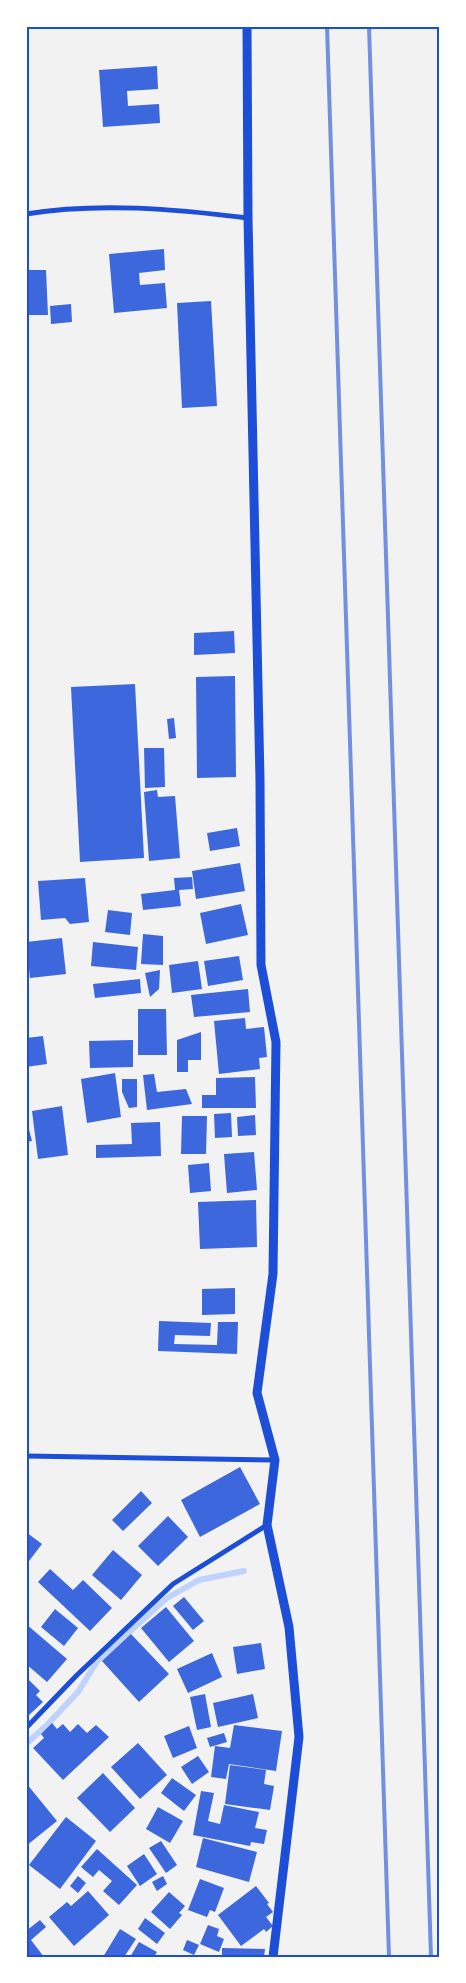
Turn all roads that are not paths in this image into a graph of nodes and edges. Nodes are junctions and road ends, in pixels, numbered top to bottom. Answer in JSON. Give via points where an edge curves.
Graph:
{"nodes":[{"id":1,"x":247,"y":26,"type":"edge"},
{"id":2,"x":26,"y":214,"type":"edge"},
{"id":3,"x":248,"y":218,"type":"junction"},
{"id":4,"x":26,"y":1456,"type":"edge"},
{"id":5,"x":276,"y":1460,"type":"junction"},
{"id":6,"x":267,"y":1526,"type":"junction"},
{"id":7,"x":26,"y":1728,"type":"edge"},
{"id":8,"x":273,"y":1957,"type":"edge"}],
"edges":[{"from":1,"to":3,"type":"street"},
{"from":2,"to":3,"type":"street","via":[[56,209],[174,209]]},
{"from":3,"to":5,"type":"street","via":[[260,780],[260,965],[276,1042],[273,1274],[256,1393]]},
{"from":4,"to":5,"type":"street"},
{"from":5,"to":6,"type":"street"},
{"from":6,"to":7,"type":"street","via":[[173,1584]]},
{"from":6,"to":8,"type":"street","via":[[289,1627],[299,1737]]}]}
